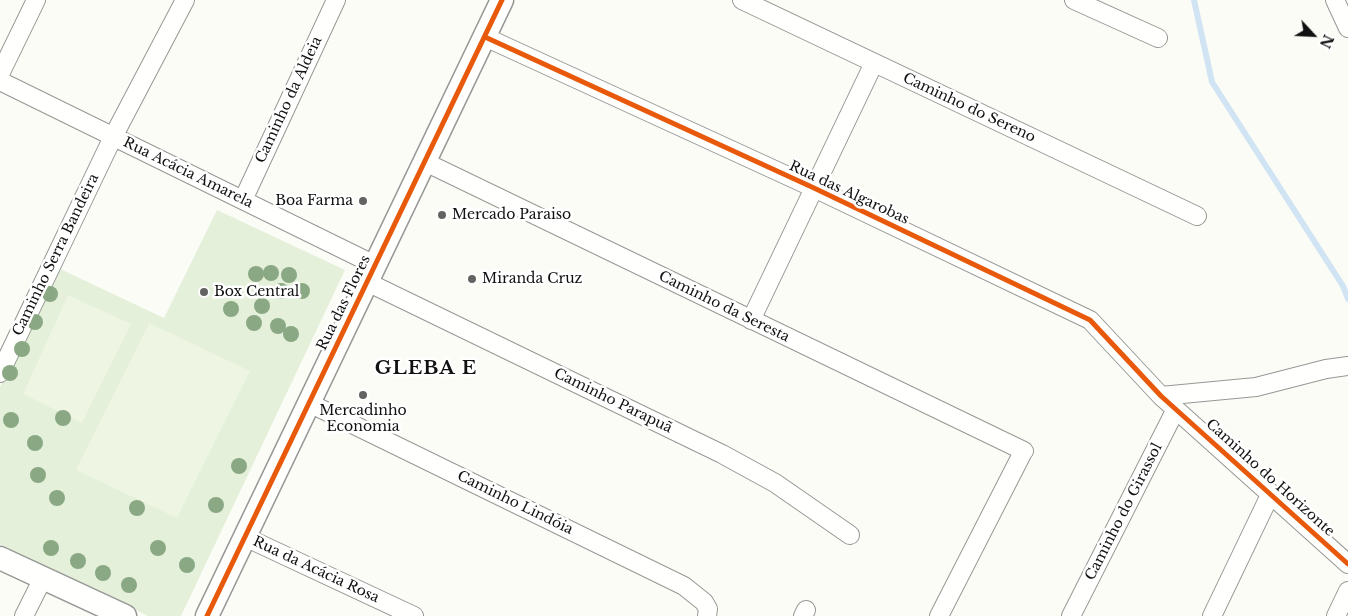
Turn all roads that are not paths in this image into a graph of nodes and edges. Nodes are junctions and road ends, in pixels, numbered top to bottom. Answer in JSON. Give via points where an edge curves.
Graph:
{"nodes":[{"id":1,"x":36,"y":0,"type":"edge"},
{"id":2,"x":185,"y":0,"type":"edge"},
{"id":3,"x":336,"y":0,"type":"edge"},
{"id":4,"x":502,"y":0,"type":"edge"},
{"id":5,"x":742,"y":0,"type":"edge"},
{"id":6,"x":1074,"y":0,"type":"edge"},
{"id":7,"x":1335,"y":0,"type":"edge"},
{"id":8,"x":1348,"y":28,"type":"edge"},
{"id":9,"x":485,"y":37,"type":"junction"},
{"id":10,"x":1158,"y":38,"type":"dead end"},
{"id":11,"x":874,"y":62,"type":"junction"},
{"id":12,"x":0,"y":74,"type":"edge"},
{"id":13,"x":0,"y":81,"type":"edge"},
{"id":14,"x":113,"y":137,"type":"junction"},
{"id":15,"x":425,"y":162,"type":"junction"},
{"id":16,"x":814,"y":188,"type":"junction"},
{"id":17,"x":243,"y":200,"type":"junction"},
{"id":18,"x":1196,"y":216,"type":"dead end"},
{"id":19,"x":371,"y":273,"type":"junction"},
{"id":20,"x":751,"y":320,"type":"junction"},
{"id":21,"x":1347,"y":366,"type":"edge"},
{"id":22,"x":0,"y":373,"type":"edge"},
{"id":23,"x":1162,"y":396,"type":"junction"},
{"id":24,"x":309,"y":403,"type":"junction"},
{"id":25,"x":1176,"y":409,"type":"junction"},
{"id":26,"x":1271,"y":493,"type":"junction"},
{"id":27,"x":850,"y":535,"type":"dead end"},
{"id":28,"x":245,"y":537,"type":"junction"},
{"id":29,"x":0,"y":558,"type":"edge"},
{"id":30,"x":1348,"y":564,"type":"edge"},
{"id":31,"x":42,"y":578,"type":"junction"},
{"id":32,"x":1348,"y":591,"type":"edge"},
{"id":33,"x":395,"y":612,"type":"edge"},
{"id":34,"x":24,"y":616,"type":"edge"},
{"id":35,"x":125,"y":616,"type":"edge"},
{"id":36,"x":207,"y":616,"type":"edge"},
{"id":37,"x":414,"y":616,"type":"edge"},
{"id":38,"x":707,"y":616,"type":"edge"},
{"id":39,"x":939,"y":616,"type":"edge"},
{"id":40,"x":1071,"y":616,"type":"edge"},
{"id":41,"x":1212,"y":616,"type":"edge"},
{"id":42,"x":1336,"y":616,"type":"edge"}],
"edges":[{"from":1,"to":12,"type":"street"},
{"from":2,"to":14,"type":"street","name":"Caminho Serra Bandeira"},
{"from":3,"to":17,"type":"street","name":"Caminho da Aldeia"},
{"from":4,"to":9,"type":"street","name":"Rua das Flores"},
{"from":5,"to":11,"type":"street","name":"Caminho do Sereno"},
{"from":6,"to":10,"type":"street"},
{"from":7,"to":8,"type":"street"},
{"from":9,"to":15,"type":"street","name":"Rua das Flores"},
{"from":9,"to":16,"type":"street","name":"Rua das Algarobas"},
{"from":11,"to":16,"type":"street"},
{"from":11,"to":18,"type":"street","name":"Caminho do Sereno"},
{"from":13,"to":14,"type":"street","name":"Rua Acácia Amarela"},
{"from":14,"to":17,"type":"street","name":"Rua Acácia Amarela"},
{"from":14,"to":22,"type":"street","name":"Caminho Serra Bandeira"},
{"from":15,"to":19,"type":"street","name":"Rua das Flores"},
{"from":15,"to":20,"type":"street","name":"Caminho da Seresta"},
{"from":16,"to":20,"type":"street"},
{"from":16,"to":23,"type":"street","name":"Rua das Algarobas","via":[[1090,320]]},
{"from":17,"to":19,"type":"street","name":"Rua Acácia Amarela"},
{"from":19,"to":24,"type":"street","name":"Rua das Flores"},
{"from":19,"to":27,"type":"street","name":"Caminho Parapuã","via":[[730,459],[796,496]]},
{"from":20,"to":39,"type":"street","name":"Caminho da Seresta","via":[[1023,452]]},
{"from":21,"to":23,"type":"street","via":[[1256,387]]},
{"from":23,"to":25,"type":"street","name":"Rua das Algarobas"},
{"from":24,"to":28,"type":"street","name":"Rua das Flores"},
{"from":24,"to":38,"type":"street","name":"Caminho Lindóia","via":[[684,586],[704,602]]},
{"from":25,"to":26,"type":"street","name":"Caminho do Horizonte"},
{"from":25,"to":40,"type":"street","name":"Caminho do Girassol"},
{"from":26,"to":30,"type":"street","name":"Caminho do Horizonte"},
{"from":26,"to":41,"type":"street"},
{"from":28,"to":33,"type":"street","name":"Rua da Acácia Rosa"},
{"from":28,"to":36,"type":"street","name":"Rua das Flores"},
{"from":29,"to":31,"type":"street"},
{"from":31,"to":34,"type":"street"},
{"from":31,"to":35,"type":"street"},
{"from":32,"to":42,"type":"street"},
{"from":33,"to":37,"type":"street","name":"Rua da Acácia Rosa"}]}
